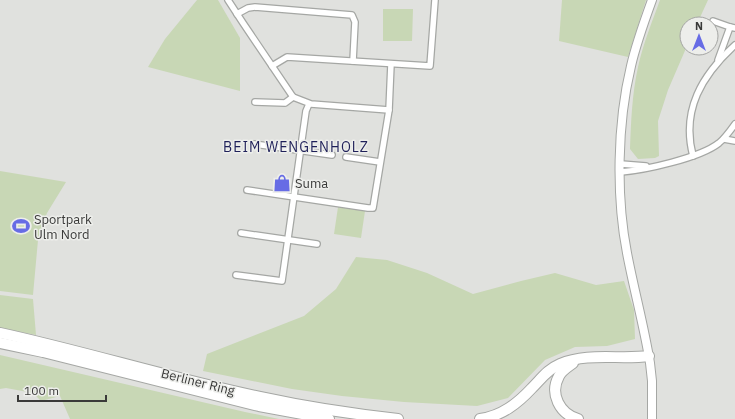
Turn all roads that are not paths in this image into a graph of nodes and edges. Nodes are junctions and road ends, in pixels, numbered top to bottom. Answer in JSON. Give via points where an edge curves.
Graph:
{"nodes":[{"id":1,"x":228,"y":0,"type":"edge"},
{"id":2,"x":435,"y":0,"type":"edge"},
{"id":3,"x":652,"y":0,"type":"edge"},
{"id":4,"x":237,"y":14,"type":"junction"},
{"id":5,"x":719,"y":23,"type":"edge"},
{"id":6,"x":732,"y":27,"type":"edge"},
{"id":7,"x":735,"y":45,"type":"edge"},
{"id":8,"x":353,"y":61,"type":"junction"},
{"id":9,"x":718,"y":62,"type":"junction"},
{"id":10,"x":391,"y":64,"type":"junction"},
{"id":11,"x":272,"y":66,"type":"junction"},
{"id":12,"x":294,"y":97,"type":"junction"},
{"id":13,"x":255,"y":102,"type":"dead end"},
{"id":14,"x":309,"y":104,"type":"junction"},
{"id":15,"x":389,"y":110,"type":"junction"},
{"id":16,"x":735,"y":124,"type":"edge"},
{"id":17,"x":724,"y":139,"type":"junction"},
{"id":18,"x":735,"y":141,"type":"edge"},
{"id":19,"x":254,"y":144,"type":"dead end"},
{"id":20,"x":300,"y":151,"type":"junction"},
{"id":21,"x":332,"y":155,"type":"dead end"},
{"id":22,"x":693,"y":156,"type":"junction"},
{"id":23,"x":346,"y":157,"type":"dead end"},
{"id":24,"x":380,"y":162,"type":"junction"},
{"id":25,"x":621,"y":168,"type":"junction"},
{"id":26,"x":247,"y":190,"type":"dead end"},
{"id":27,"x":293,"y":197,"type":"junction"},
{"id":28,"x":241,"y":233,"type":"dead end"},
{"id":29,"x":288,"y":240,"type":"junction"},
{"id":30,"x":317,"y":244,"type":"dead end"},
{"id":31,"x":236,"y":275,"type":"dead end"},
{"id":32,"x":0,"y":333,"type":"edge"},
{"id":33,"x":0,"y":343,"type":"edge"},
{"id":34,"x":649,"y":356,"type":"junction"},
{"id":35,"x":577,"y":360,"type":"junction"},
{"id":36,"x":328,"y":419,"type":"edge"},
{"id":37,"x":398,"y":419,"type":"edge"},
{"id":38,"x":480,"y":419,"type":"edge"},
{"id":39,"x":578,"y":419,"type":"edge"},
{"id":40,"x":652,"y":419,"type":"edge"}],
"edges":[{"from":1,"to":4,"type":"street"},
{"from":2,"to":10,"type":"street","via":[[430,66]]},
{"from":3,"to":25,"type":"street","via":[[631,66],[624,113]]},
{"from":4,"to":8,"type":"street","via":[[255,7],[352,15],[355,22]]},
{"from":4,"to":11,"type":"street"},
{"from":5,"to":6,"type":"street"},
{"from":6,"to":9,"type":"street"},
{"from":7,"to":9,"type":"street"},
{"from":8,"to":10,"type":"street"},
{"from":8,"to":11,"type":"street","via":[[287,57]]},
{"from":9,"to":22,"type":"street","via":[[703,82],[691,112],[689,134]]},
{"from":10,"to":15,"type":"street"},
{"from":11,"to":12,"type":"street"},
{"from":12,"to":13,"type":"street","via":[[285,104]]},
{"from":12,"to":14,"type":"street"},
{"from":14,"to":15,"type":"street"},
{"from":14,"to":20,"type":"street"},
{"from":15,"to":24,"type":"street"},
{"from":16,"to":17,"type":"street"},
{"from":17,"to":18,"type":"street"},
{"from":17,"to":22,"type":"street","via":[[710,149]]},
{"from":19,"to":20,"type":"street"},
{"from":20,"to":21,"type":"street"},
{"from":20,"to":27,"type":"street"},
{"from":22,"to":25,"type":"street","via":[[652,166]]},
{"from":23,"to":24,"type":"street"},
{"from":24,"to":27,"type":"street","via":[[373,208]]},
{"from":25,"to":34,"type":"street","via":[[625,242]]},
{"from":26,"to":27,"type":"street"},
{"from":27,"to":29,"type":"street"},
{"from":28,"to":29,"type":"street"},
{"from":29,"to":30,"type":"street"},
{"from":29,"to":31,"type":"street","via":[[282,281]]},
{"from":32,"to":37,"type":"highway","name":"Berliner Ring","via":[[259,397],[306,407]]},
{"from":33,"to":36,"type":"highway","name":"Berliner Ring","via":[[259,406]]},
{"from":34,"to":35,"type":"highway"},
{"from":34,"to":40,"type":"street"},
{"from":35,"to":38,"type":"highway","via":[[560,364],[551,370],[504,411]]},
{"from":35,"to":39,"type":"highway","via":[[558,377],[556,389],[557,401],[562,409]]}]}
